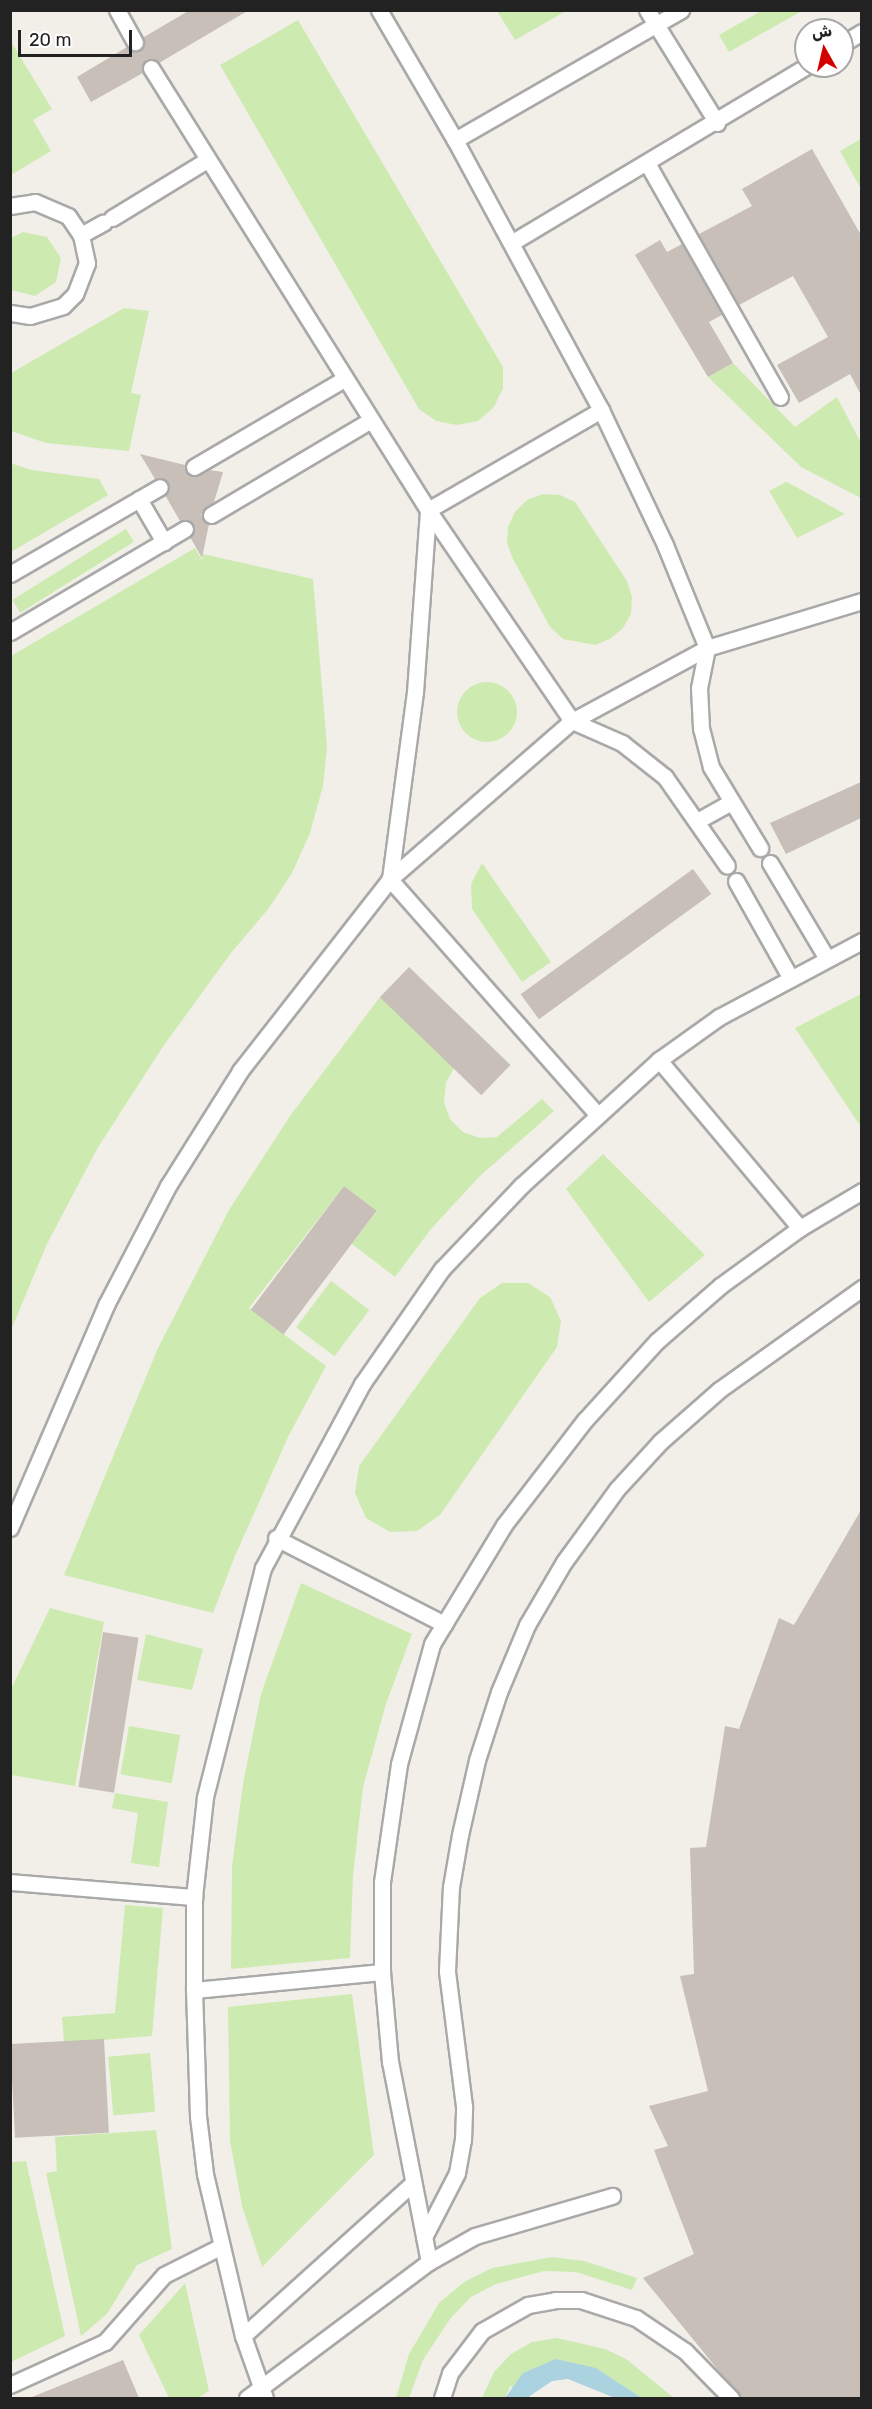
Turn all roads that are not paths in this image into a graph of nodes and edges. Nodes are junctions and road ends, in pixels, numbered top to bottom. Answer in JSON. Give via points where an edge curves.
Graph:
{"nodes":[{"id":1,"x":117,"y":10,"type":"edge"},
{"id":2,"x":379,"y":10,"type":"edge"},
{"id":3,"x":647,"y":10,"type":"edge"},
{"id":4,"x":681,"y":10,"type":"edge"},
{"id":5,"x":656,"y":25,"type":"junction"},
{"id":6,"x":135,"y":42,"type":"dead end"},
{"id":7,"x":151,"y":68,"type":"dead end"},
{"id":8,"x":794,"y":74,"type":"edge"},
{"id":9,"x":717,"y":123,"type":"junction"},
{"id":10,"x":455,"y":140,"type":"junction"},
{"id":11,"x":207,"y":160,"type":"junction"},
{"id":12,"x":647,"y":163,"type":"junction"},
{"id":13,"x":10,"y":206,"type":"edge"},
{"id":14,"x":81,"y":235,"type":"junction"},
{"id":15,"x":511,"y":243,"type":"junction"},
{"id":16,"x":12,"y":315,"type":"edge"},
{"id":17,"x":344,"y":379,"type":"junction"},
{"id":18,"x":780,"y":397,"type":"dead end"},
{"id":19,"x":601,"y":410,"type":"junction"},
{"id":20,"x":371,"y":420,"type":"junction"},
{"id":21,"x":194,"y":467,"type":"dead end"},
{"id":22,"x":160,"y":487,"type":"dead end"},
{"id":23,"x":139,"y":499,"type":"junction"},
{"id":24,"x":428,"y":510,"type":"junction"},
{"id":25,"x":211,"y":515,"type":"dead end"},
{"id":26,"x":185,"y":529,"type":"dead end"},
{"id":27,"x":164,"y":542,"type":"junction"},
{"id":28,"x":10,"y":574,"type":"edge"},
{"id":29,"x":861,"y":601,"type":"edge"},
{"id":30,"x":10,"y":632,"type":"edge"},
{"id":31,"x":707,"y":648,"type":"junction"},
{"id":32,"x":572,"y":721,"type":"junction"},
{"id":33,"x":730,"y":803,"type":"junction"},
{"id":34,"x":697,"y":821,"type":"junction"},
{"id":35,"x":760,"y":848,"type":"dead end"},
{"id":36,"x":770,"y":863,"type":"dead end"},
{"id":37,"x":727,"y":866,"type":"dead end"},
{"id":38,"x":390,"y":879,"type":"junction"},
{"id":39,"x":736,"y":881,"type":"dead end"},
{"id":40,"x":861,"y":940,"type":"edge"},
{"id":41,"x":826,"y":957,"type":"junction"},
{"id":42,"x":789,"y":976,"type":"junction"},
{"id":43,"x":659,"y":1060,"type":"junction"},
{"id":44,"x":596,"y":1113,"type":"junction"},
{"id":45,"x":861,"y":1191,"type":"edge"},
{"id":46,"x":800,"y":1228,"type":"junction"},
{"id":47,"x":861,"y":1288,"type":"edge"},
{"id":48,"x":10,"y":1528,"type":"edge"},
{"id":49,"x":276,"y":1538,"type":"junction"},
{"id":50,"x":444,"y":1624,"type":"junction"},
{"id":51,"x":10,"y":1882,"type":"edge"},
{"id":52,"x":194,"y":1897,"type":"junction"},
{"id":53,"x":382,"y":1972,"type":"junction"},
{"id":54,"x":194,"y":1990,"type":"junction"},
{"id":55,"x":413,"y":2183,"type":"junction"},
{"id":56,"x":612,"y":2196,"type":"dead end"},
{"id":57,"x":424,"y":2237,"type":"junction"},
{"id":58,"x":220,"y":2247,"type":"junction"},
{"id":59,"x":429,"y":2262,"type":"junction"},
{"id":60,"x":243,"y":2336,"type":"junction"},
{"id":61,"x":10,"y":2385,"type":"edge"},
{"id":62,"x":263,"y":2394,"type":"edge"},
{"id":63,"x":248,"y":2398,"type":"edge"},
{"id":64,"x":442,"y":2398,"type":"edge"},
{"id":65,"x":730,"y":2398,"type":"edge"}],
"edges":[{"from":1,"to":6,"type":"lane"},
{"from":2,"to":10,"type":"lane"},
{"from":3,"to":5,"type":"lane"},
{"from":4,"to":5,"type":"lane"},
{"from":5,"to":9,"type":"lane"},
{"from":5,"to":10,"type":"lane"},
{"from":7,"to":11,"type":"lane"},
{"from":8,"to":9,"type":"lane"},
{"from":9,"to":12,"type":"lane"},
{"from":10,"to":15,"type":"lane"},
{"from":11,"to":14,"type":"lane"},
{"from":11,"to":17,"type":"lane"},
{"from":12,"to":15,"type":"lane"},
{"from":12,"to":18,"type":"lane"},
{"from":13,"to":14,"type":"lane","via":[[35,202],[53,207],[68,216]]},
{"from":14,"to":16,"type":"lane","via":[[87,263],[75,294],[47,314]]},
{"from":15,"to":19,"type":"lane"},
{"from":17,"to":20,"type":"lane"},
{"from":17,"to":21,"type":"lane"},
{"from":19,"to":24,"type":"lane"},
{"from":19,"to":31,"type":"lane"},
{"from":20,"to":24,"type":"lane"},
{"from":20,"to":25,"type":"lane"},
{"from":22,"to":23,"type":"lane"},
{"from":23,"to":27,"type":"lane"},
{"from":23,"to":28,"type":"lane"},
{"from":24,"to":32,"type":"lane"},
{"from":24,"to":38,"type":"lane","via":[[415,692]]},
{"from":26,"to":27,"type":"lane"},
{"from":27,"to":30,"type":"lane"},
{"from":29,"to":31,"type":"lane"},
{"from":31,"to":32,"type":"lane"},
{"from":31,"to":33,"type":"lane","via":[[699,688],[701,728],[711,767]]},
{"from":32,"to":34,"type":"lane","via":[[622,743],[657,770]]},
{"from":32,"to":38,"type":"lane"},
{"from":33,"to":34,"type":"lane"},
{"from":33,"to":35,"type":"lane"},
{"from":34,"to":37,"type":"lane"},
{"from":36,"to":41,"type":"lane"},
{"from":38,"to":44,"type":"lane"},
{"from":38,"to":48,"type":"lane","via":[[240,1071],[168,1185],[106,1305]]},
{"from":39,"to":42,"type":"lane"},
{"from":40,"to":41,"type":"lane"},
{"from":41,"to":42,"type":"lane"},
{"from":42,"to":43,"type":"lane","via":[[719,1017]]},
{"from":43,"to":44,"type":"lane"},
{"from":43,"to":46,"type":"lane"},
{"from":44,"to":49,"type":"lane","via":[[442,1269],[362,1384]]},
{"from":45,"to":46,"type":"lane"},
{"from":46,"to":50,"type":"lane","via":[[720,1286],[666,1333],[585,1420],[504,1525]]},
{"from":47,"to":57,"type":"lane","via":[[719,1389],[660,1442],[617,1489],[564,1562],[527,1625],[477,1760],[458,1845],[451,1887],[447,1971],[464,2106],[464,2140],[457,2173]]},
{"from":49,"to":50,"type":"lane"},
{"from":49,"to":52,"type":"lane","via":[[260,1579],[212,1766],[199,1836]]},
{"from":50,"to":53,"type":"lane","via":[[432,1644],[399,1764],[382,1882]]},
{"from":51,"to":52,"type":"lane"},
{"from":52,"to":54,"type":"lane"},
{"from":53,"to":54,"type":"lane"},
{"from":53,"to":55,"type":"lane","via":[[390,2062]]},
{"from":54,"to":58,"type":"lane","via":[[198,2116]]},
{"from":55,"to":57,"type":"lane"},
{"from":55,"to":60,"type":"lane"},
{"from":56,"to":59,"type":"lane","via":[[486,2232]]},
{"from":57,"to":59,"type":"lane"},
{"from":58,"to":60,"type":"lane"},
{"from":58,"to":61,"type":"lane","via":[[164,2275],[105,2342]]},
{"from":59,"to":62,"type":"lane"},
{"from":60,"to":62,"type":"lane"},
{"from":62,"to":63,"type":"lane"},
{"from":64,"to":65,"type":"lane","via":[[450,2373],[482,2331],[528,2305],[555,2300],[581,2300],[636,2318],[685,2351]]}]}
